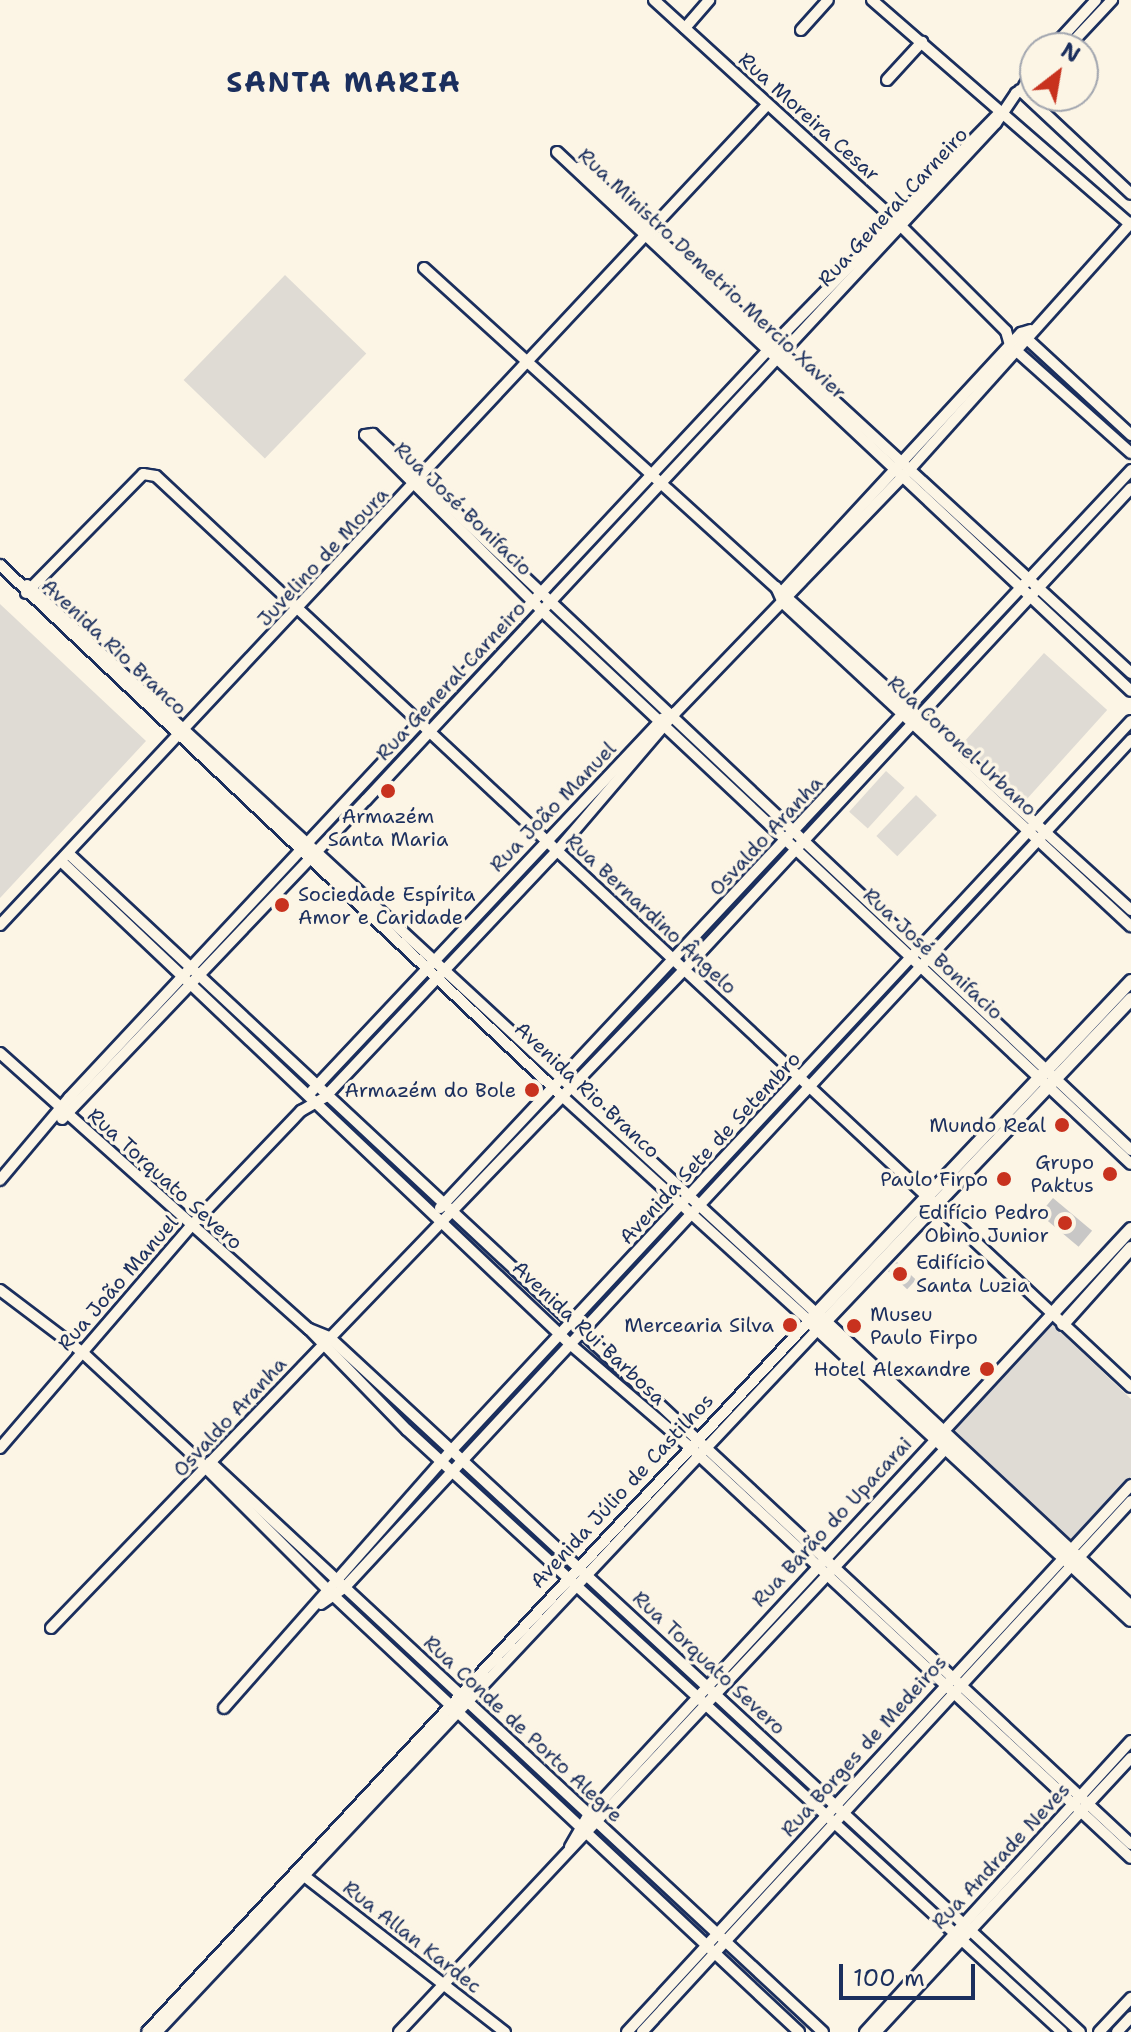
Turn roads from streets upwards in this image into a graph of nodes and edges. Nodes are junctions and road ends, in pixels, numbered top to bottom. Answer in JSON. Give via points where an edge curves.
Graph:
{"nodes":[{"id":1,"x":654,"y":0,"type":"edge"},
{"id":2,"x":709,"y":0,"type":"edge"},
{"id":3,"x":828,"y":0,"type":"edge"},
{"id":4,"x":872,"y":0,"type":"edge"},
{"id":5,"x":1112,"y":0,"type":"edge"},
{"id":6,"x":1097,"y":5,"type":"edge"},
{"id":7,"x":685,"y":28,"type":"junction"},
{"id":8,"x":801,"y":30,"type":"dead end"},
{"id":9,"x":1076,"y":32,"type":"edge"},
{"id":10,"x":922,"y":42,"type":"junction"},
{"id":11,"x":887,"y":80,"type":"dead end"},
{"id":12,"x":1019,"y":93,"type":"edge"},
{"id":13,"x":767,"y":105,"type":"junction"},
{"id":14,"x":1001,"y":111,"type":"junction"},
{"id":15,"x":1048,"y":112,"type":"edge"},
{"id":16,"x":1131,"y":194,"type":"edge"},
{"id":17,"x":897,"y":221,"type":"junction"},
{"id":18,"x":1131,"y":224,"type":"edge"},
{"id":19,"x":648,"y":232,"type":"junction"},
{"id":20,"x":424,"y":268,"type":"dead end"},
{"id":21,"x":1006,"y":331,"type":"junction"},
{"id":22,"x":1027,"y":334,"type":"junction"},
{"id":23,"x":1014,"y":348,"type":"junction"},
{"id":24,"x":775,"y":351,"type":"junction"},
{"id":25,"x":532,"y":361,"type":"junction"},
{"id":26,"x":1092,"y":400,"type":"junction"},
{"id":27,"x":1082,"y":410,"type":"junction"},
{"id":28,"x":1131,"y":435,"type":"edge"},
{"id":29,"x":1131,"y":453,"type":"edge"},
{"id":30,"x":902,"y":469,"type":"junction"},
{"id":31,"x":1131,"y":470,"type":"edge"},
{"id":32,"x":658,"y":478,"type":"junction"},
{"id":33,"x":416,"y":483,"type":"junction"},
{"id":34,"x":1131,"y":488,"type":"edge"},
{"id":35,"x":0,"y":565,"type":"edge"},
{"id":36,"x":1028,"y":585,"type":"junction"},
{"id":37,"x":26,"y":588,"type":"junction"},
{"id":38,"x":781,"y":596,"type":"junction"},
{"id":39,"x":1029,"y":597,"type":"junction"},
{"id":40,"x":541,"y":602,"type":"junction"},
{"id":41,"x":298,"y":610,"type":"junction"},
{"id":42,"x":482,"y":666,"type":"junction"},
{"id":43,"x":1131,"y":673,"type":"edge"},
{"id":44,"x":127,"y":680,"type":"junction"},
{"id":45,"x":1131,"y":691,"type":"edge"},
{"id":46,"x":446,"y":695,"type":"junction"},
{"id":47,"x":454,"y":705,"type":"junction"},
{"id":48,"x":905,"y":711,"type":"junction"},
{"id":49,"x":668,"y":720,"type":"junction"},
{"id":50,"x":914,"y":720,"type":"junction"},
{"id":51,"x":1131,"y":721,"type":"edge"},
{"id":52,"x":420,"y":722,"type":"junction"},
{"id":53,"x":187,"y":727,"type":"junction"},
{"id":54,"x":430,"y":732,"type":"junction"},
{"id":55,"x":179,"y":736,"type":"junction"},
{"id":56,"x":1131,"y":740,"type":"edge"},
{"id":57,"x":386,"y":758,"type":"junction"},
{"id":58,"x":396,"y":768,"type":"junction"},
{"id":59,"x":603,"y":781,"type":"junction"},
{"id":60,"x":612,"y":789,"type":"junction"},
{"id":61,"x":255,"y":790,"type":"junction"},
{"id":62,"x":356,"y":790,"type":"junction"},
{"id":63,"x":246,"y":800,"type":"junction"},
{"id":64,"x":366,"y":800,"type":"junction"},
{"id":65,"x":330,"y":818,"type":"junction"},
{"id":66,"x":1038,"y":823,"type":"junction"},
{"id":67,"x":340,"y":828,"type":"junction"},
{"id":68,"x":1028,"y":832,"type":"junction"},
{"id":69,"x":1047,"y":832,"type":"junction"},
{"id":70,"x":546,"y":840,"type":"junction"},
{"id":71,"x":794,"y":840,"type":"junction"},
{"id":72,"x":309,"y":841,"type":"junction"},
{"id":73,"x":1039,"y":841,"type":"junction"},
{"id":74,"x":319,"y":850,"type":"junction"},
{"id":75,"x":300,"y":851,"type":"junction"},
{"id":76,"x":557,"y":851,"type":"junction"},
{"id":77,"x":65,"y":858,"type":"junction"},
{"id":78,"x":309,"y":860,"type":"junction"},
{"id":79,"x":246,"y":908,"type":"junction"},
{"id":80,"x":373,"y":910,"type":"junction"},
{"id":81,"x":1131,"y":910,"type":"edge"},
{"id":82,"x":125,"y":914,"type":"junction"},
{"id":83,"x":255,"y":916,"type":"junction"},
{"id":84,"x":473,"y":918,"type":"junction"},
{"id":85,"x":1130,"y":922,"type":"edge"},
{"id":86,"x":0,"y":925,"type":"edge"},
{"id":87,"x":483,"y":927,"type":"junction"},
{"id":88,"x":920,"y":959,"type":"junction"},
{"id":89,"x":674,"y":961,"type":"junction"},
{"id":90,"x":430,"y":963,"type":"junction"},
{"id":91,"x":195,"y":970,"type":"junction"},
{"id":92,"x":684,"y":970,"type":"junction"},
{"id":93,"x":439,"y":972,"type":"junction"},
{"id":94,"x":186,"y":980,"type":"junction"},
{"id":95,"x":1131,"y":981,"type":"edge"},
{"id":96,"x":1131,"y":999,"type":"edge"},
{"id":97,"x":383,"y":1014,"type":"junction"},
{"id":98,"x":392,"y":1023,"type":"junction"},
{"id":99,"x":498,"y":1027,"type":"junction"},
{"id":100,"x":256,"y":1030,"type":"junction"},
{"id":101,"x":247,"y":1039,"type":"junction"},
{"id":102,"x":0,"y":1053,"type":"edge"},
{"id":103,"x":562,"y":1078,"type":"junction"},
{"id":104,"x":797,"y":1078,"type":"junction"},
{"id":105,"x":1047,"y":1079,"type":"junction"},
{"id":106,"x":571,"y":1086,"type":"junction"},
{"id":107,"x":315,"y":1087,"type":"junction"},
{"id":108,"x":808,"y":1088,"type":"junction"},
{"id":109,"x":558,"y":1092,"type":"junction"},
{"id":110,"x":306,"y":1097,"type":"junction"},
{"id":111,"x":325,"y":1097,"type":"junction"},
{"id":112,"x":315,"y":1105,"type":"junction"},
{"id":113,"x":301,"y":1111,"type":"junction"},
{"id":114,"x":63,"y":1113,"type":"junction"},
{"id":115,"x":1085,"y":1114,"type":"junction"},
{"id":116,"x":1131,"y":1150,"type":"edge"},
{"id":117,"x":388,"y":1154,"type":"junction"},
{"id":118,"x":380,"y":1163,"type":"junction"},
{"id":119,"x":645,"y":1163,"type":"junction"},
{"id":120,"x":1131,"y":1164,"type":"edge"},
{"id":121,"x":0,"y":1180,"type":"edge"},
{"id":122,"x":933,"y":1200,"type":"junction"},
{"id":123,"x":686,"y":1201,"type":"junction"},
{"id":124,"x":448,"y":1208,"type":"junction"},
{"id":125,"x":694,"y":1210,"type":"junction"},
{"id":126,"x":440,"y":1217,"type":"junction"},
{"id":127,"x":190,"y":1227,"type":"junction"},
{"id":128,"x":1131,"y":1229,"type":"edge"},
{"id":129,"x":1131,"y":1248,"type":"edge"},
{"id":130,"x":0,"y":1290,"type":"edge"},
{"id":131,"x":541,"y":1298,"type":"junction"},
{"id":132,"x":532,"y":1307,"type":"junction"},
{"id":133,"x":1052,"y":1314,"type":"junction"},
{"id":134,"x":817,"y":1321,"type":"junction"},
{"id":135,"x":1063,"y":1324,"type":"junction"},
{"id":136,"x":570,"y":1326,"type":"junction"},
{"id":137,"x":309,"y":1329,"type":"junction"},
{"id":138,"x":579,"y":1335,"type":"junction"},
{"id":139,"x":329,"y":1337,"type":"junction"},
{"id":140,"x":565,"y":1340,"type":"junction"},
{"id":141,"x":320,"y":1347,"type":"junction"},
{"id":142,"x":82,"y":1352,"type":"junction"},
{"id":143,"x":779,"y":1353,"type":"junction"},
{"id":144,"x":788,"y":1361,"type":"junction"},
{"id":145,"x":1131,"y":1387,"type":"edge"},
{"id":146,"x":730,"y":1415,"type":"junction"},
{"id":147,"x":663,"y":1418,"type":"junction"},
{"id":148,"x":416,"y":1420,"type":"junction"},
{"id":149,"x":407,"y":1430,"type":"junction"},
{"id":150,"x":945,"y":1439,"type":"junction"},
{"id":151,"x":0,"y":1448,"type":"edge"},
{"id":152,"x":698,"y":1449,"type":"junction"},
{"id":153,"x":450,"y":1452,"type":"junction"},
{"id":154,"x":195,"y":1457,"type":"junction"},
{"id":155,"x":460,"y":1461,"type":"junction"},
{"id":156,"x":442,"y":1462,"type":"junction"},
{"id":157,"x":213,"y":1463,"type":"junction"},
{"id":158,"x":451,"y":1470,"type":"junction"},
{"id":159,"x":204,"y":1472,"type":"junction"},
{"id":160,"x":1131,"y":1485,"type":"edge"},
{"id":161,"x":415,"y":1492,"type":"junction"},
{"id":162,"x":424,"y":1500,"type":"junction"},
{"id":163,"x":1131,"y":1501,"type":"edge"},
{"id":164,"x":519,"y":1515,"type":"junction"},
{"id":165,"x":510,"y":1525,"type":"junction"},
{"id":166,"x":303,"y":1548,"type":"junction"},
{"id":167,"x":294,"y":1557,"type":"junction"},
{"id":168,"x":1071,"y":1557,"type":"junction"},
{"id":169,"x":577,"y":1567,"type":"junction"},
{"id":170,"x":824,"y":1568,"type":"junction"},
{"id":171,"x":568,"y":1575,"type":"junction"},
{"id":172,"x":589,"y":1576,"type":"junction"},
{"id":173,"x":335,"y":1578,"type":"junction"},
{"id":174,"x":1036,"y":1585,"type":"junction"},
{"id":175,"x":580,"y":1586,"type":"junction"},
{"id":176,"x":345,"y":1587,"type":"junction"},
{"id":177,"x":331,"y":1593,"type":"junction"},
{"id":178,"x":1045,"y":1594,"type":"junction"},
{"id":179,"x":621,"y":1607,"type":"junction"},
{"id":180,"x":1131,"y":1607,"type":"edge"},
{"id":181,"x":612,"y":1616,"type":"junction"},
{"id":182,"x":1131,"y":1620,"type":"edge"},
{"id":183,"x":51,"y":1628,"type":"dead end"},
{"id":184,"x":404,"y":1642,"type":"junction"},
{"id":185,"x":977,"y":1648,"type":"junction"},
{"id":186,"x":393,"y":1651,"type":"junction"},
{"id":187,"x":987,"y":1657,"type":"junction"},
{"id":188,"x":946,"y":1682,"type":"junction"},
{"id":189,"x":956,"y":1691,"type":"junction"},
{"id":190,"x":460,"y":1695,"type":"junction"},
{"id":191,"x":708,"y":1695,"type":"junction"},
{"id":192,"x":468,"y":1704,"type":"junction"},
{"id":193,"x":224,"y":1708,"type":"dead end"},
{"id":194,"x":456,"y":1708,"type":"junction"},
{"id":195,"x":1131,"y":1741,"type":"edge"},
{"id":196,"x":650,"y":1757,"type":"junction"},
{"id":197,"x":1131,"y":1758,"type":"edge"},
{"id":198,"x":530,"y":1761,"type":"junction"},
{"id":199,"x":520,"y":1770,"type":"junction"},
{"id":200,"x":1080,"y":1805,"type":"junction"},
{"id":201,"x":832,"y":1808,"type":"junction"},
{"id":202,"x":588,"y":1816,"type":"junction"},
{"id":203,"x":841,"y":1817,"type":"junction"},
{"id":204,"x":597,"y":1824,"type":"junction"},
{"id":205,"x":578,"y":1828,"type":"junction"},
{"id":206,"x":588,"y":1836,"type":"junction"},
{"id":207,"x":1131,"y":1844,"type":"edge"},
{"id":208,"x":806,"y":1846,"type":"junction"},
{"id":209,"x":570,"y":1847,"type":"junction"},
{"id":210,"x":1131,"y":1858,"type":"edge"},
{"id":211,"x":302,"y":1874,"type":"junction"},
{"id":212,"x":653,"y":1876,"type":"junction"},
{"id":213,"x":777,"y":1878,"type":"junction"},
{"id":214,"x":641,"y":1886,"type":"junction"},
{"id":215,"x":963,"y":1933,"type":"junction"},
{"id":216,"x":716,"y":1934,"type":"junction"},
{"id":217,"x":725,"y":1942,"type":"junction"},
{"id":218,"x":704,"y":1945,"type":"junction"},
{"id":219,"x":713,"y":1954,"type":"junction"},
{"id":220,"x":220,"y":1960,"type":"junction"},
{"id":221,"x":445,"y":1984,"type":"junction"},
{"id":222,"x":1025,"y":1990,"type":"junction"},
{"id":223,"x":902,"y":1998,"type":"junction"},
{"id":224,"x":1131,"y":1998,"type":"edge"},
{"id":225,"x":787,"y":1999,"type":"junction"},
{"id":226,"x":775,"y":2010,"type":"junction"},
{"id":227,"x":649,"y":2016,"type":"junction"},
{"id":228,"x":1131,"y":2017,"type":"edge"},
{"id":229,"x":147,"y":2032,"type":"edge"},
{"id":230,"x":157,"y":2032,"type":"edge"},
{"id":231,"x":399,"y":2032,"type":"edge"},
{"id":232,"x":505,"y":2032,"type":"edge"},
{"id":233,"x":627,"y":2032,"type":"edge"},
{"id":234,"x":642,"y":2032,"type":"edge"},
{"id":235,"x":799,"y":2032,"type":"edge"},
{"id":236,"x":823,"y":2032,"type":"edge"},
{"id":237,"x":865,"y":2032,"type":"edge"},
{"id":238,"x":876,"y":2032,"type":"edge"},
{"id":239,"x":1062,"y":2032,"type":"edge"},
{"id":240,"x":1080,"y":2032,"type":"edge"},
{"id":241,"x":1099,"y":2032,"type":"edge"},
{"id":242,"x":1117,"y":2032,"type":"edge"}],
"edges":[{"from":1,"to":7,"type":"street","name":"Rua Moreira Cesar"},
{"from":2,"to":7,"type":"street"},
{"from":3,"to":8,"type":"street"},
{"from":4,"to":10,"type":"street"},
{"from":5,"to":6,"type":"street"},
{"from":6,"to":9,"type":"street"},
{"from":7,"to":13,"type":"street","name":"Rua Moreira Cesar"},
{"from":10,"to":11,"type":"street"},
{"from":10,"to":14,"type":"street"},
{"from":12,"to":14,"type":"street","name":"Rua General Carneiro"},
{"from":13,"to":17,"type":"street","name":"Rua Moreira Cesar"},
{"from":13,"to":19,"type":"street","name":"Juvelino de Moura"},
{"from":14,"to":17,"type":"street","name":"Rua General Carneiro"},
{"from":14,"to":18,"type":"street"},
{"from":15,"to":16,"type":"street"},
{"from":17,"to":21,"type":"street","name":"Rua Moreira Cesar"},
{"from":17,"to":24,"type":"street","name":"Rua General Carneiro"},
{"from":18,"to":22,"type":"street","name":"Rua João Manuel"},
{"from":19,"to":19,"type":"street","name":"Rua Ministro Demetrio Mercio Xavier","via":[[559,150]]},
{"from":19,"to":24,"type":"street","name":"Rua Ministro Demetrio Mercio Xavier"},
{"from":19,"to":25,"type":"street","name":"Juvelino de Moura"},
{"from":20,"to":25,"type":"street","name":"Rua Coronel Urbano"},
{"from":21,"to":22,"type":"street"},
{"from":21,"to":23,"type":"street","name":"Rua Moreira Cesar"},
{"from":22,"to":23,"type":"street","name":"Rua João Manuel"},
{"from":22,"to":26,"type":"street"},
{"from":23,"to":27,"type":"street"},
{"from":23,"to":30,"type":"street","name":"Rua João Manuel"},
{"from":24,"to":30,"type":"street","name":"Rua Ministro Demetrio Mercio Xavier"},
{"from":24,"to":32,"type":"street","name":"Rua General Carneiro"},
{"from":25,"to":32,"type":"street","name":"Rua Coronel Urbano"},
{"from":25,"to":33,"type":"street","name":"Juvelino de Moura"},
{"from":26,"to":27,"type":"street"},
{"from":26,"to":28,"type":"street"},
{"from":27,"to":29,"type":"street"},
{"from":30,"to":36,"type":"street","name":"Rua Ministro Demetrio Mercio Xavier"},
{"from":30,"to":38,"type":"street","name":"Rua João Manuel"},
{"from":31,"to":36,"type":"street","name":"Osvaldo Aranha"},
{"from":32,"to":38,"type":"street","name":"Rua Coronel Urbano"},
{"from":32,"to":40,"type":"street","name":"Rua General Carneiro"},
{"from":33,"to":33,"type":"street","name":"Rua José Bonifacio","via":[[373,434],[365,435]]},
{"from":33,"to":40,"type":"street","name":"Rua José Bonifacio"},
{"from":33,"to":41,"type":"street","name":"Juvelino de Moura"},
{"from":34,"to":36,"type":"street","name":"Osvaldo Aranha"},
{"from":35,"to":37,"type":"street","name":"Avenida Rio Branco"},
{"from":36,"to":39,"type":"street","name":"Rua Ministro Demetrio Mercio Xavier"},
{"from":36,"to":43,"type":"street","name":"Rua Ministro Demetrio Mercio Xavier"},
{"from":36,"to":48,"type":"street","name":"Osvaldo Aranha"},
{"from":37,"to":41,"type":"street","name":"Rua Bernardino Ângelo","via":[[143,474],[156,476]]},
{"from":37,"to":44,"type":"street","name":"Avenida Rio Branco"},
{"from":38,"to":48,"type":"street","name":"Rua Coronel Urbano"},
{"from":38,"to":49,"type":"street","name":"Rua João Manuel"},
{"from":39,"to":45,"type":"street","name":"Rua Ministro Demetrio Mercio Xavier"},
{"from":39,"to":50,"type":"street","name":"Osvaldo Aranha"},
{"from":40,"to":42,"type":"street","name":"Rua General Carneiro"},
{"from":40,"to":49,"type":"street","name":"Rua José Bonifacio"},
{"from":41,"to":52,"type":"street","name":"Rua Bernardino Ângelo"},
{"from":41,"to":53,"type":"street","name":"Juvelino de Moura"},
{"from":42,"to":46,"type":"street","name":"Rua General Carneiro"},
{"from":42,"to":47,"type":"street","name":"Rua General Carneiro"},
{"from":44,"to":53,"type":"street","name":"Avenida Rio Branco"},
{"from":44,"to":55,"type":"street","name":"Avenida Rio Branco"},
{"from":46,"to":47,"type":"street"},
{"from":46,"to":52,"type":"street","name":"Rua General Carneiro"},
{"from":47,"to":54,"type":"street","name":"Rua General Carneiro"},
{"from":48,"to":50,"type":"street","name":"Rua Coronel Urbano"},
{"from":48,"to":71,"type":"street","name":"Osvaldo Aranha"},
{"from":49,"to":59,"type":"street","name":"Rua João Manuel"},
{"from":49,"to":60,"type":"street","name":"Rua João Manuel"},
{"from":49,"to":71,"type":"street","name":"Rua José Bonifacio"},
{"from":50,"to":66,"type":"street","name":"Rua Coronel Urbano"},
{"from":50,"to":68,"type":"street","name":"Rua Coronel Urbano"},
{"from":50,"to":71,"type":"street","name":"Osvaldo Aranha"},
{"from":51,"to":66,"type":"street","name":"Avenida Sete de Setembro"},
{"from":52,"to":54,"type":"street","name":"Rua Bernardino Ângelo"},
{"from":52,"to":57,"type":"street","name":"Rua General Carneiro"},
{"from":53,"to":55,"type":"street","name":"Juvelino de Moura"},
{"from":53,"to":61,"type":"street","name":"Avenida Rio Branco"},
{"from":54,"to":58,"type":"street","name":"Rua General Carneiro"},
{"from":54,"to":70,"type":"street","name":"Rua Bernardino Ângelo"},
{"from":55,"to":63,"type":"street","name":"Avenida Rio Branco"},
{"from":55,"to":77,"type":"street","name":"Juvelino de Moura"},
{"from":56,"to":69,"type":"street","name":"Avenida Sete de Setembro"},
{"from":57,"to":58,"type":"street"},
{"from":57,"to":62,"type":"street","name":"Rua General Carneiro"},
{"from":58,"to":64,"type":"street","name":"Rua General Carneiro"},
{"from":59,"to":60,"type":"street"},
{"from":59,"to":70,"type":"street","name":"Rua João Manuel"},
{"from":60,"to":76,"type":"street","name":"Rua João Manuel"},
{"from":61,"to":63,"type":"street"},
{"from":61,"to":72,"type":"street","name":"Avenida Rio Branco"},
{"from":62,"to":64,"type":"street"},
{"from":62,"to":65,"type":"street","name":"Rua General Carneiro"},
{"from":63,"to":75,"type":"street","name":"Avenida Rio Branco"},
{"from":64,"to":67,"type":"street","name":"Rua General Carneiro"},
{"from":65,"to":67,"type":"street"},
{"from":65,"to":72,"type":"street","name":"Rua General Carneiro"},
{"from":66,"to":68,"type":"street","name":"Avenida Sete de Setembro"},
{"from":66,"to":69,"type":"street","name":"Rua Coronel Urbano"},
{"from":67,"to":74,"type":"street","name":"Rua General Carneiro"},
{"from":68,"to":73,"type":"street","name":"Rua Coronel Urbano"},
{"from":68,"to":88,"type":"street","name":"Avenida Sete de Setembro"},
{"from":69,"to":73,"type":"street","name":"Avenida Sete de Setembro"},
{"from":69,"to":81,"type":"street","name":"Rua Coronel Urbano"},
{"from":70,"to":76,"type":"street","name":"Rua Bernardino Ângelo"},
{"from":70,"to":84,"type":"street","name":"Rua João Manuel"},
{"from":71,"to":88,"type":"street","name":"Rua José Bonifacio"},
{"from":71,"to":89,"type":"street","name":"Osvaldo Aranha"},
{"from":71,"to":92,"type":"street","name":"Osvaldo Aranha"},
{"from":72,"to":74,"type":"street","name":"Avenida Rio Branco"},
{"from":72,"to":75,"type":"street","name":"Rua General Carneiro"},
{"from":73,"to":85,"type":"street","name":"Rua Coronel Urbano"},
{"from":73,"to":88,"type":"street","name":"Avenida Sete de Setembro"},
{"from":74,"to":78,"type":"street","name":"Rua General Carneiro"},
{"from":74,"to":80,"type":"street","name":"Avenida Rio Branco"},
{"from":75,"to":78,"type":"street","name":"Avenida Rio Branco"},
{"from":75,"to":79,"type":"street","name":"Rua General Carneiro"},
{"from":76,"to":87,"type":"street","name":"Rua João Manuel"},
{"from":76,"to":89,"type":"street","name":"Rua Bernardino Ângelo"},
{"from":77,"to":82,"type":"street","name":"Avenida Rui Barbosa"},
{"from":77,"to":86,"type":"street","name":"Juvelino de Moura"},
{"from":78,"to":80,"type":"street","name":"Avenida Rio Branco"},
{"from":78,"to":83,"type":"street","name":"Rua General Carneiro"},
{"from":79,"to":83,"type":"street"},
{"from":79,"to":91,"type":"street","name":"Rua General Carneiro"},
{"from":80,"to":90,"type":"street","name":"Avenida Rio Branco"},
{"from":82,"to":91,"type":"street","name":"Avenida Rui Barbosa"},
{"from":82,"to":94,"type":"street","name":"Avenida Rui Barbosa"},
{"from":83,"to":91,"type":"street","name":"Rua General Carneiro"},
{"from":84,"to":87,"type":"street"},
{"from":84,"to":90,"type":"street","name":"Rua João Manuel"},
{"from":87,"to":93,"type":"street","name":"Rua João Manuel"},
{"from":88,"to":104,"type":"street","name":"Avenida Sete de Setembro"},
{"from":88,"to":105,"type":"street","name":"Rua José Bonifacio"},
{"from":88,"to":108,"type":"street","name":"Avenida Sete de Setembro"},
{"from":89,"to":92,"type":"street","name":"Rua Bernardino Ângelo"},
{"from":89,"to":103,"type":"street","name":"Osvaldo Aranha"},
{"from":90,"to":93,"type":"street","name":"Avenida Rio Branco"},
{"from":90,"to":97,"type":"street","name":"Rua João Manuel"},
{"from":91,"to":94,"type":"street","name":"Rua General Carneiro"},
{"from":91,"to":100,"type":"street","name":"Avenida Rui Barbosa"},
{"from":92,"to":104,"type":"street","name":"Rua Bernardino Ângelo"},
{"from":92,"to":106,"type":"street","name":"Osvaldo Aranha"},
{"from":93,"to":98,"type":"street","name":"Rua João Manuel"},
{"from":93,"to":99,"type":"street","name":"Avenida Rio Branco"},
{"from":94,"to":101,"type":"street","name":"Avenida Rui Barbosa"},
{"from":94,"to":114,"type":"street","name":"Rua General Carneiro"},
{"from":95,"to":105,"type":"street","name":"Avenida Júlio de Castilhos"},
{"from":96,"to":105,"type":"street","name":"Avenida Júlio de Castilhos"},
{"from":97,"to":98,"type":"street"},
{"from":97,"to":107,"type":"street","name":"Rua João Manuel"},
{"from":98,"to":111,"type":"street","name":"Rua João Manuel"},
{"from":99,"to":103,"type":"street","name":"Avenida Rio Branco"},
{"from":99,"to":109,"type":"street","name":"Avenida Rio Branco"},
{"from":100,"to":101,"type":"street"},
{"from":100,"to":107,"type":"street","name":"Avenida Rui Barbosa"},
{"from":101,"to":110,"type":"street","name":"Avenida Rui Barbosa"},
{"from":102,"to":114,"type":"street","name":"Rua Torquato Severo"},
{"from":103,"to":106,"type":"street","name":"Avenida Rio Branco"},
{"from":103,"to":109,"type":"street","name":"Osvaldo Aranha"},
{"from":104,"to":108,"type":"street","name":"Rua Bernardino Ângelo"},
{"from":104,"to":123,"type":"street","name":"Avenida Sete de Setembro"},
{"from":105,"to":115,"type":"street","name":"Rua José Bonifacio"},
{"from":105,"to":122,"type":"street","name":"Avenida Júlio de Castilhos"},
{"from":106,"to":109,"type":"street","name":"Osvaldo Aranha"},
{"from":106,"to":119,"type":"street","name":"Avenida Rio Branco"},
{"from":107,"to":110,"type":"street","name":"Rua João Manuel"},
{"from":107,"to":111,"type":"street","name":"Avenida Rui Barbosa"},
{"from":108,"to":122,"type":"street","name":"Rua Bernardino Ângelo"},
{"from":108,"to":125,"type":"street","name":"Avenida Sete de Setembro"},
{"from":109,"to":119,"type":"street","name":"Avenida Rio Branco"},
{"from":109,"to":124,"type":"street","name":"Osvaldo Aranha"},
{"from":110,"to":112,"type":"street","name":"Avenida Rui Barbosa"},
{"from":110,"to":113,"type":"street","name":"Rua João Manuel"},
{"from":111,"to":112,"type":"street","name":"Rua João Manuel"},
{"from":111,"to":117,"type":"street","name":"Avenida Rui Barbosa"},
{"from":112,"to":113,"type":"street","name":"Rua João Manuel"},
{"from":112,"to":118,"type":"street","name":"Avenida Rui Barbosa"},
{"from":113,"to":127,"type":"street","name":"Rua João Manuel"},
{"from":114,"to":121,"type":"street","name":"Rua General Carneiro"},
{"from":114,"to":127,"type":"street","name":"Rua Torquato Severo"},
{"from":115,"to":116,"type":"street","name":"Rua José Bonifacio"},
{"from":115,"to":120,"type":"street","name":"Rua José Bonifacio"},
{"from":117,"to":118,"type":"street"},
{"from":117,"to":124,"type":"street","name":"Avenida Rui Barbosa"},
{"from":118,"to":126,"type":"street","name":"Avenida Rui Barbosa"},
{"from":119,"to":123,"type":"street","name":"Avenida Rio Branco"},
{"from":122,"to":133,"type":"street","name":"Rua Bernardino Ângelo"},
{"from":122,"to":134,"type":"street","name":"Avenida Júlio de Castilhos"},
{"from":123,"to":125,"type":"street","name":"Avenida Rio Branco"},
{"from":123,"to":136,"type":"street","name":"Avenida Sete de Setembro"},
{"from":124,"to":126,"type":"street","name":"Osvaldo Aranha"},
{"from":124,"to":131,"type":"street","name":"Avenida Rui Barbosa"},
{"from":125,"to":134,"type":"street","name":"Avenida Rio Branco"},
{"from":125,"to":138,"type":"street","name":"Avenida Sete de Setembro"},
{"from":126,"to":132,"type":"street","name":"Avenida Rui Barbosa"},
{"from":126,"to":139,"type":"street","name":"Osvaldo Aranha"},
{"from":127,"to":137,"type":"street","name":"Rua Torquato Severo"},
{"from":127,"to":142,"type":"street","name":"Rua João Manuel"},
{"from":128,"to":133,"type":"street","name":"Rua Barão do Upacarai"},
{"from":129,"to":135,"type":"street"},
{"from":130,"to":142,"type":"street","name":"Rua Conde de Porto Alegre"},
{"from":131,"to":132,"type":"street"},
{"from":131,"to":136,"type":"street","name":"Avenida Rui Barbosa"},
{"from":132,"to":140,"type":"street","name":"Avenida Rui Barbosa"},
{"from":133,"to":135,"type":"street","name":"Rua Bernardino Ângelo"},
{"from":133,"to":150,"type":"street","name":"Rua Barão do Upacarai"},
{"from":134,"to":143,"type":"street","name":"Avenida Júlio de Castilhos"},
{"from":134,"to":144,"type":"street","name":"Avenida Júlio de Castilhos"},
{"from":134,"to":150,"type":"street","name":"Avenida Rio Branco"},
{"from":135,"to":145,"type":"street","name":"Rua Bernardino Ângelo"},
{"from":136,"to":138,"type":"street","name":"Avenida Rui Barbosa"},
{"from":136,"to":140,"type":"street","name":"Avenida Sete de Setembro"},
{"from":137,"to":139,"type":"street","name":"Rua Torquato Severo"},
{"from":137,"to":141,"type":"street","name":"Rua Torquato Severo"},
{"from":138,"to":140,"type":"street","name":"Avenida Sete de Setembro"},
{"from":138,"to":147,"type":"street","name":"Avenida Rui Barbosa"},
{"from":139,"to":141,"type":"street","name":"Osvaldo Aranha"},
{"from":139,"to":148,"type":"street","name":"Rua Torquato Severo"},
{"from":140,"to":147,"type":"street","name":"Avenida Rui Barbosa"},
{"from":140,"to":153,"type":"street","name":"Avenida Sete de Setembro"},
{"from":140,"to":155,"type":"street","name":"Avenida Sete de Setembro"},
{"from":141,"to":149,"type":"street","name":"Rua Torquato Severo"},
{"from":141,"to":157,"type":"street","name":"Osvaldo Aranha"},
{"from":142,"to":151,"type":"street","name":"Rua João Manuel"},
{"from":142,"to":154,"type":"street","name":"Rua Conde de Porto Alegre"},
{"from":143,"to":144,"type":"street"},
{"from":143,"to":146,"type":"street","name":"Avenida Júlio de Castilhos"},
{"from":144,"to":146,"type":"street","name":"Avenida Júlio de Castilhos"},
{"from":146,"to":152,"type":"street","name":"Avenida Júlio de Castilhos"},
{"from":147,"to":152,"type":"street","name":"Avenida Rui Barbosa"},
{"from":148,"to":149,"type":"street"},
{"from":148,"to":153,"type":"street","name":"Rua Torquato Severo"},
{"from":149,"to":156,"type":"street","name":"Rua Torquato Severo"},
{"from":150,"to":168,"type":"street","name":"Avenida Rio Branco"},
{"from":150,"to":170,"type":"street","name":"Rua Barão do Upacarai"},
{"from":152,"to":169,"type":"street","name":"Avenida Júlio de Castilhos"},
{"from":152,"to":170,"type":"street","name":"Avenida Rui Barbosa"},
{"from":152,"to":172,"type":"street","name":"Avenida Júlio de Castilhos"},
{"from":153,"to":155,"type":"street","name":"Rua Torquato Severo"},
{"from":153,"to":156,"type":"street","name":"Avenida Sete de Setembro"},
{"from":154,"to":157,"type":"street","name":"Rua Conde de Porto Alegre"},
{"from":154,"to":159,"type":"street","name":"Rua Conde de Porto Alegre"},
{"from":155,"to":158,"type":"street","name":"Avenida Sete de Setembro"},
{"from":155,"to":164,"type":"street","name":"Rua Torquato Severo"},
{"from":156,"to":158,"type":"street","name":"Rua Torquato Severo"},
{"from":156,"to":161,"type":"street","name":"Avenida Sete de Setembro"},
{"from":157,"to":159,"type":"street","name":"Osvaldo Aranha"},
{"from":157,"to":166,"type":"street","name":"Rua Conde de Porto Alegre"},
{"from":158,"to":162,"type":"street","name":"Avenida Sete de Setembro"},
{"from":158,"to":165,"type":"street","name":"Rua Torquato Severo"},
{"from":159,"to":167,"type":"street","name":"Rua Conde de Porto Alegre"},
{"from":159,"to":183,"type":"street","name":"Osvaldo Aranha"},
{"from":160,"to":168,"type":"street","name":"Rua Borges de Medeiros"},
{"from":161,"to":162,"type":"street"},
{"from":161,"to":173,"type":"street","name":"Avenida Sete de Setembro"},
{"from":162,"to":176,"type":"street","name":"Avenida Sete de Setembro"},
{"from":163,"to":168,"type":"street","name":"Rua Borges de Medeiros"},
{"from":164,"to":165,"type":"street"},
{"from":164,"to":169,"type":"street","name":"Rua Torquato Severo"},
{"from":165,"to":171,"type":"street","name":"Rua Torquato Severo"},
{"from":166,"to":167,"type":"street"},
{"from":166,"to":173,"type":"street","name":"Rua Conde de Porto Alegre"},
{"from":167,"to":177,"type":"street","name":"Rua Conde de Porto Alegre"},
{"from":168,"to":174,"type":"street","name":"Rua Borges de Medeiros"},
{"from":168,"to":178,"type":"street","name":"Rua Borges de Medeiros"},
{"from":168,"to":180,"type":"street","name":"Avenida Rio Branco"},
{"from":168,"to":182,"type":"street","name":"Avenida Rio Branco"},
{"from":169,"to":171,"type":"street","name":"Avenida Júlio de Castilhos"},
{"from":169,"to":172,"type":"street","name":"Rua Torquato Severo"},
{"from":170,"to":188,"type":"street","name":"Avenida Rui Barbosa"},
{"from":170,"to":191,"type":"street","name":"Rua Barão do Upacarai"},
{"from":171,"to":175,"type":"street","name":"Rua Torquato Severo"},
{"from":171,"to":190,"type":"street","name":"Avenida Júlio de Castilhos"},
{"from":172,"to":175,"type":"street","name":"Avenida Júlio de Castilhos"},
{"from":172,"to":179,"type":"street","name":"Rua Torquato Severo"},
{"from":173,"to":176,"type":"street","name":"Rua Conde de Porto Alegre"},
{"from":173,"to":177,"type":"street","name":"Avenida Sete de Setembro"},
{"from":174,"to":178,"type":"street"},
{"from":174,"to":185,"type":"street","name":"Rua Borges de Medeiros"},
{"from":175,"to":181,"type":"street","name":"Rua Torquato Severo"},
{"from":175,"to":192,"type":"street","name":"Avenida Júlio de Castilhos"},
{"from":176,"to":177,"type":"street","name":"Avenida Sete de Setembro"},
{"from":176,"to":184,"type":"street","name":"Rua Conde de Porto Alegre"},
{"from":177,"to":186,"type":"street","name":"Rua Conde de Porto Alegre"},
{"from":177,"to":193,"type":"street","name":"Avenida Sete de Setembro"},
{"from":178,"to":187,"type":"street","name":"Rua Borges de Medeiros"},
{"from":179,"to":181,"type":"street"},
{"from":179,"to":191,"type":"street","name":"Rua Torquato Severo"},
{"from":181,"to":191,"type":"street","name":"Rua Torquato Severo"},
{"from":184,"to":186,"type":"street"},
{"from":184,"to":190,"type":"street","name":"Rua Conde de Porto Alegre"},
{"from":185,"to":187,"type":"street"},
{"from":185,"to":188,"type":"street","name":"Rua Borges de Medeiros"},
{"from":186,"to":194,"type":"street","name":"Rua Conde de Porto Alegre"},
{"from":187,"to":189,"type":"street","name":"Rua Borges de Medeiros"},
{"from":188,"to":189,"type":"street","name":"Avenida Rui Barbosa"},
{"from":188,"to":201,"type":"street","name":"Rua Borges de Medeiros"},
{"from":189,"to":200,"type":"street","name":"Avenida Rui Barbosa"},
{"from":189,"to":203,"type":"street","name":"Rua Borges de Medeiros"},
{"from":190,"to":192,"type":"street","name":"Rua Conde de Porto Alegre"},
{"from":190,"to":194,"type":"street","name":"Avenida Júlio de Castilhos"},
{"from":191,"to":196,"type":"street","name":"Rua Barão do Upacarai"},
{"from":191,"to":201,"type":"street","name":"Rua Torquato Severo"},
{"from":192,"to":194,"type":"street","name":"Avenida Júlio de Castilhos"},
{"from":192,"to":198,"type":"street","name":"Rua Conde de Porto Alegre"},
{"from":194,"to":199,"type":"street","name":"Rua Conde de Porto Alegre"},
{"from":194,"to":211,"type":"street","name":"Avenida Júlio de Castilhos"},
{"from":195,"to":200,"type":"street","name":"Rua Andrade Neves"},
{"from":196,"to":202,"type":"street","name":"Rua Barão do Upacarai"},
{"from":196,"to":204,"type":"street","name":"Rua Barão do Upacarai"},
{"from":197,"to":200,"type":"street","name":"Rua Andrade Neves"},
{"from":198,"to":199,"type":"street"},
{"from":198,"to":202,"type":"street","name":"Rua Conde de Porto Alegre"},
{"from":199,"to":205,"type":"street","name":"Rua Conde de Porto Alegre"},
{"from":200,"to":207,"type":"street","name":"Avenida Rui Barbosa"},
{"from":200,"to":210,"type":"street","name":"Avenida Rui Barbosa"},
{"from":200,"to":215,"type":"street","name":"Rua Andrade Neves"},
{"from":201,"to":203,"type":"street","name":"Rua Torquato Severo"},
{"from":201,"to":208,"type":"street","name":"Rua Borges de Medeiros"},
{"from":202,"to":204,"type":"street","name":"Rua Conde de Porto Alegre"},
{"from":202,"to":205,"type":"street","name":"Rua Barão do Upacarai"},
{"from":203,"to":208,"type":"street","name":"Rua Borges de Medeiros"},
{"from":203,"to":215,"type":"street","name":"Rua Torquato Severo"},
{"from":204,"to":206,"type":"street","name":"Rua Barão do Upacarai"},
{"from":204,"to":212,"type":"street","name":"Rua Conde de Porto Alegre"},
{"from":205,"to":206,"type":"street","name":"Rua Conde de Porto Alegre"},
{"from":205,"to":209,"type":"street","name":"Rua Barão do Upacarai"},
{"from":206,"to":209,"type":"street","name":"Rua Barão do Upacarai"},
{"from":206,"to":214,"type":"street","name":"Rua Conde de Porto Alegre"},
{"from":208,"to":213,"type":"street","name":"Rua Borges de Medeiros"},
{"from":209,"to":221,"type":"street","name":"Rua Barão do Upacarai"},
{"from":211,"to":220,"type":"street","name":"Avenida Júlio de Castilhos"},
{"from":211,"to":221,"type":"street","name":"Rua Allan Kardec"},
{"from":212,"to":214,"type":"street"},
{"from":212,"to":216,"type":"street","name":"Rua Conde de Porto Alegre"},
{"from":213,"to":216,"type":"street","name":"Rua Borges de Medeiros"},
{"from":213,"to":217,"type":"street","name":"Rua Borges de Medeiros"},
{"from":214,"to":218,"type":"street","name":"Rua Conde de Porto Alegre"},
{"from":215,"to":222,"type":"street","name":"Rua Torquato Severo"},
{"from":215,"to":223,"type":"street","name":"Rua Andrade Neves"},
{"from":216,"to":217,"type":"street","name":"Rua Conde de Porto Alegre"},
{"from":216,"to":218,"type":"street","name":"Rua Borges de Medeiros"},
{"from":217,"to":219,"type":"street","name":"Rua Borges de Medeiros"},
{"from":217,"to":225,"type":"street","name":"Rua Conde de Porto Alegre"},
{"from":218,"to":219,"type":"street","name":"Rua Conde de Porto Alegre"},
{"from":218,"to":227,"type":"street","name":"Rua Borges de Medeiros"},
{"from":219,"to":226,"type":"street","name":"Rua Conde de Porto Alegre"},
{"from":219,"to":227,"type":"street","name":"Rua Borges de Medeiros"},
{"from":220,"to":229,"type":"street","name":"Avenida Júlio de Castilhos"},
{"from":220,"to":230,"type":"street","name":"Avenida Júlio de Castilhos"},
{"from":221,"to":231,"type":"street","name":"Rua Barão do Upacarai"},
{"from":221,"to":232,"type":"street","name":"Rua Allan Kardec"},
{"from":222,"to":239,"type":"street","name":"Rua Torquato Severo"},
{"from":222,"to":240,"type":"street","name":"Rua Torquato Severo"},
{"from":223,"to":237,"type":"street","name":"Rua Andrade Neves"},
{"from":223,"to":238,"type":"street","name":"Rua Andrade Neves"},
{"from":224,"to":241,"type":"street"},
{"from":225,"to":226,"type":"street"},
{"from":225,"to":236,"type":"street","name":"Rua Conde de Porto Alegre"},
{"from":226,"to":235,"type":"street","name":"Rua Conde de Porto Alegre"},
{"from":227,"to":233,"type":"street","name":"Rua Borges de Medeiros"},
{"from":227,"to":234,"type":"street","name":"Rua Borges de Medeiros"},
{"from":228,"to":242,"type":"street"}]}
